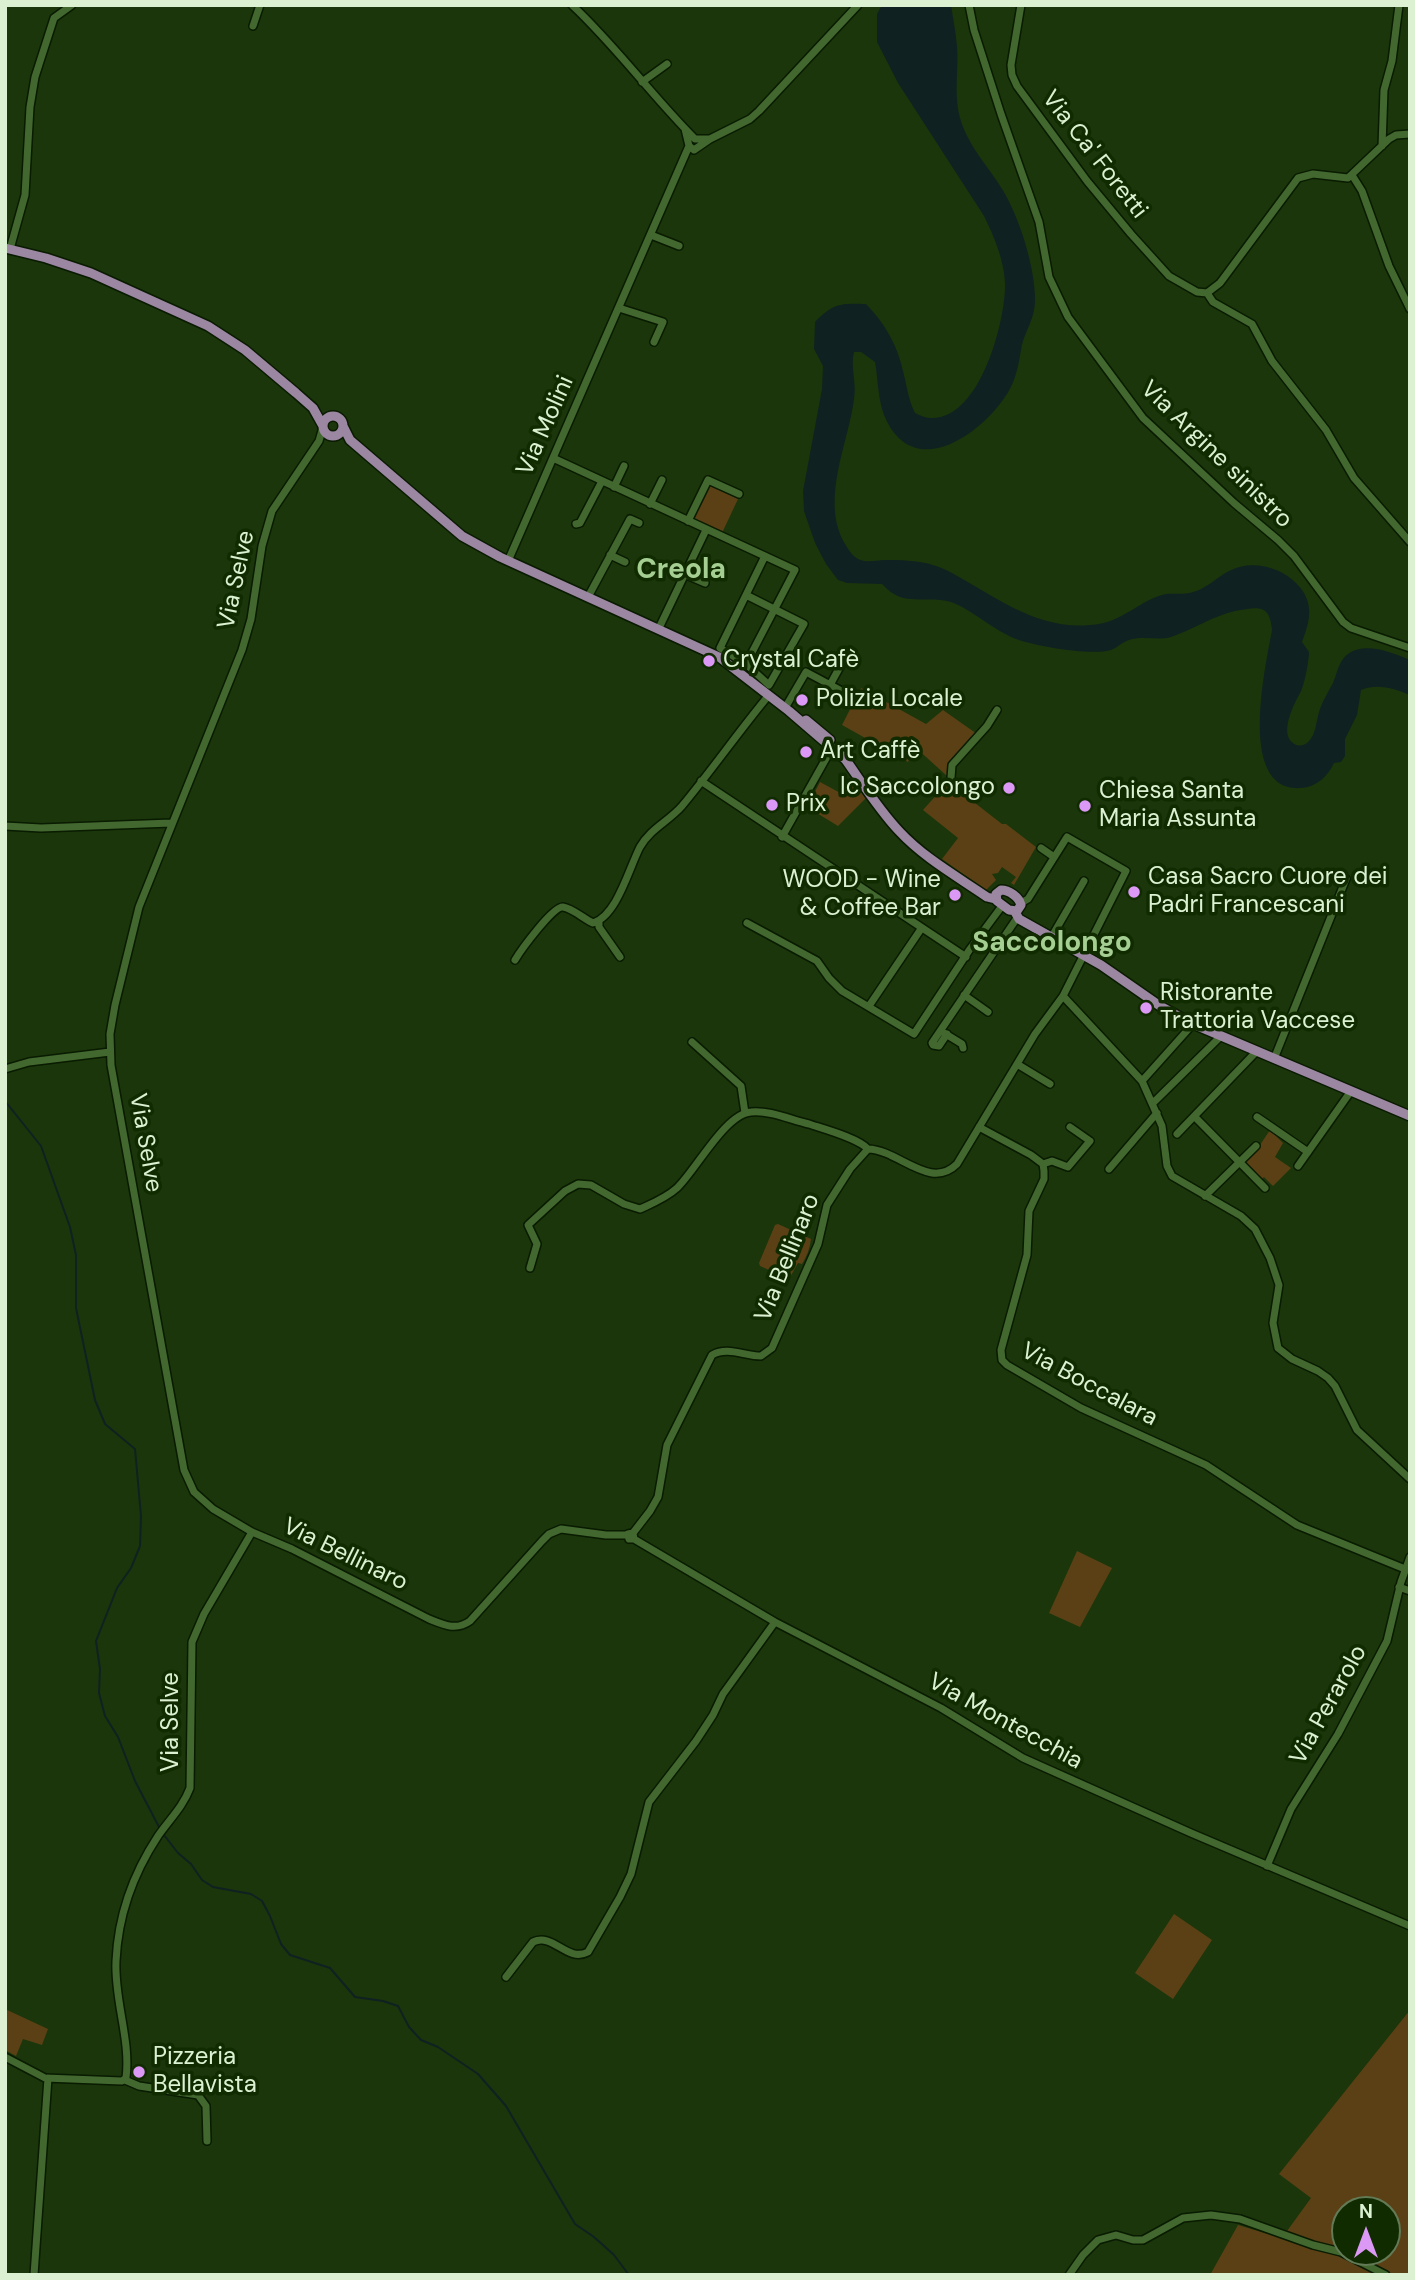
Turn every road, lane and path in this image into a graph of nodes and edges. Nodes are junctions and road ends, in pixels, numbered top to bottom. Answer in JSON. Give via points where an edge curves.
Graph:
{"nodes":[{"id":1,"x":72,"y":5,"type":"edge"},
{"id":2,"x":260,"y":5,"type":"edge"},
{"id":3,"x":572,"y":5,"type":"edge"},
{"id":4,"x":858,"y":5,"type":"edge"},
{"id":5,"x":969,"y":5,"type":"edge"},
{"id":6,"x":1021,"y":5,"type":"edge"},
{"id":7,"x":1399,"y":5,"type":"edge"},
{"id":8,"x":253,"y":26,"type":"dead end"},
{"id":9,"x":667,"y":64,"type":"dead end"},
{"id":10,"x":642,"y":82,"type":"junction"},
{"id":11,"x":1410,"y":134,"type":"edge"},
{"id":12,"x":694,"y":144,"type":"junction"},
{"id":13,"x":1382,"y":146,"type":"junction"},
{"id":14,"x":1352,"y":175,"type":"junction"},
{"id":15,"x":651,"y":235,"type":"junction"},
{"id":16,"x":679,"y":246,"type":"dead end"},
{"id":17,"x":7,"y":250,"type":"edge"},
{"id":18,"x":1207,"y":293,"type":"junction"},
{"id":19,"x":620,"y":308,"type":"junction"},
{"id":20,"x":1410,"y":309,"type":"edge"},
{"id":21,"x":654,"y":342,"type":"dead end"},
{"id":22,"x":313,"y":408,"type":"junction"},
{"id":23,"x":333,"y":416,"type":"junction"},
{"id":24,"x":323,"y":426,"type":"junction"},
{"id":25,"x":343,"y":426,"type":"junction"},
{"id":26,"x":333,"y":435,"type":"junction"},
{"id":27,"x":350,"y":440,"type":"junction"},
{"id":28,"x":319,"y":441,"type":"junction"},
{"id":29,"x":553,"y":458,"type":"junction"},
{"id":30,"x":624,"y":466,"type":"dead end"},
{"id":31,"x":662,"y":480,"type":"dead end"},
{"id":32,"x":602,"y":481,"type":"junction"},
{"id":33,"x":614,"y":487,"type":"junction"},
{"id":34,"x":739,"y":494,"type":"dead end"},
{"id":35,"x":650,"y":504,"type":"junction"},
{"id":36,"x":688,"y":521,"type":"junction"},
{"id":37,"x":639,"y":523,"type":"dead end"},
{"id":38,"x":576,"y":524,"type":"dead end"},
{"id":39,"x":706,"y":530,"type":"junction"},
{"id":40,"x":1410,"y":541,"type":"edge"},
{"id":41,"x":610,"y":555,"type":"junction"},
{"id":42,"x":765,"y":556,"type":"junction"},
{"id":43,"x":508,"y":561,"type":"junction"},
{"id":44,"x":625,"y":562,"type":"dead end"},
{"id":45,"x":663,"y":565,"type":"dead end"},
{"id":46,"x":685,"y":574,"type":"junction"},
{"id":47,"x":705,"y":583,"type":"dead end"},
{"id":48,"x":746,"y":596,"type":"junction"},
{"id":49,"x":588,"y":597,"type":"junction"},
{"id":50,"x":776,"y":609,"type":"junction"},
{"id":51,"x":659,"y":628,"type":"junction"},
{"id":52,"x":1410,"y":649,"type":"edge"},
{"id":53,"x":731,"y":659,"type":"junction"},
{"id":54,"x":842,"y":663,"type":"dead end"},
{"id":55,"x":746,"y":664,"type":"junction"},
{"id":56,"x":757,"y":680,"type":"junction"},
{"id":57,"x":830,"y":685,"type":"junction"},
{"id":58,"x":853,"y":697,"type":"dead end"},
{"id":59,"x":773,"y":698,"type":"junction"},
{"id":60,"x":787,"y":709,"type":"junction"},
{"id":61,"x":998,"y":710,"type":"dead end"},
{"id":62,"x":834,"y":749,"type":"junction"},
{"id":63,"x":846,"y":760,"type":"junction"},
{"id":64,"x":951,"y":778,"type":"dead end"},
{"id":65,"x":701,"y":781,"type":"junction"},
{"id":66,"x":171,"y":823,"type":"junction"},
{"id":67,"x":5,"y":826,"type":"edge"},
{"id":68,"x":782,"y":837,"type":"junction"},
{"id":69,"x":1041,"y":848,"type":"dead end"},
{"id":70,"x":1054,"y":857,"type":"junction"},
{"id":71,"x":1346,"y":879,"type":"dead end"},
{"id":72,"x":1084,"y":881,"type":"dead end"},
{"id":73,"x":1021,"y":903,"type":"junction"},
{"id":74,"x":999,"y":904,"type":"junction"},
{"id":75,"x":1016,"y":915,"type":"junction"},
{"id":76,"x":599,"y":921,"type":"junction"},
{"id":77,"x":747,"y":923,"type":"dead end"},
{"id":78,"x":921,"y":929,"type":"junction"},
{"id":79,"x":1051,"y":938,"type":"junction"},
{"id":80,"x":1083,"y":954,"type":"junction"},
{"id":81,"x":620,"y":957,"type":"dead end"},
{"id":82,"x":962,"y":957,"type":"junction"},
{"id":83,"x":515,"y":960,"type":"dead end"},
{"id":84,"x":964,"y":995,"type":"junction"},
{"id":85,"x":1063,"y":996,"type":"junction"},
{"id":86,"x":869,"y":1006,"type":"junction"},
{"id":87,"x":988,"y":1012,"type":"dead end"},
{"id":88,"x":1193,"y":1024,"type":"junction"},
{"id":89,"x":944,"y":1032,"type":"junction"},
{"id":90,"x":925,"y":1036,"type":"junction"},
{"id":91,"x":1220,"y":1037,"type":"junction"},
{"id":92,"x":692,"y":1042,"type":"dead end"},
{"id":93,"x":963,"y":1048,"type":"dead end"},
{"id":94,"x":110,"y":1052,"type":"junction"},
{"id":95,"x":1256,"y":1052,"type":"junction"},
{"id":96,"x":1274,"y":1059,"type":"junction"},
{"id":97,"x":1017,"y":1064,"type":"junction"},
{"id":98,"x":5,"y":1069,"type":"edge"},
{"id":99,"x":1142,"y":1081,"type":"junction"},
{"id":100,"x":1051,"y":1084,"type":"dead end"},
{"id":101,"x":1351,"y":1091,"type":"junction"},
{"id":102,"x":1153,"y":1103,"type":"junction"},
{"id":103,"x":745,"y":1113,"type":"junction"},
{"id":104,"x":1157,"y":1113,"type":"junction"},
{"id":105,"x":1410,"y":1115,"type":"edge"},
{"id":106,"x":1195,"y":1116,"type":"junction"},
{"id":107,"x":1257,"y":1117,"type":"dead end"},
{"id":108,"x":979,"y":1127,"type":"junction"},
{"id":109,"x":1070,"y":1127,"type":"dead end"},
{"id":110,"x":1177,"y":1134,"type":"dead end"},
{"id":111,"x":1256,"y":1146,"type":"dead end"},
{"id":112,"x":868,"y":1149,"type":"junction"},
{"id":113,"x":1308,"y":1152,"type":"junction"},
{"id":114,"x":1240,"y":1162,"type":"junction"},
{"id":115,"x":1042,"y":1164,"type":"junction"},
{"id":116,"x":1298,"y":1166,"type":"dead end"},
{"id":117,"x":1109,"y":1170,"type":"dead end"},
{"id":118,"x":1265,"y":1188,"type":"dead end"},
{"id":119,"x":1205,"y":1196,"type":"junction"},
{"id":120,"x":530,"y":1268,"type":"dead end"},
{"id":121,"x":1410,"y":1479,"type":"edge"},
{"id":122,"x":252,"y":1532,"type":"junction"},
{"id":123,"x":632,"y":1535,"type":"junction"},
{"id":124,"x":1410,"y":1557,"type":"edge"},
{"id":125,"x":1405,"y":1569,"type":"junction"},
{"id":126,"x":1399,"y":1587,"type":"junction"},
{"id":127,"x":1410,"y":1591,"type":"edge"},
{"id":128,"x":775,"y":1622,"type":"junction"},
{"id":129,"x":1267,"y":1866,"type":"junction"},
{"id":130,"x":1410,"y":1926,"type":"edge"},
{"id":131,"x":506,"y":1977,"type":"dead end"},
{"id":132,"x":5,"y":2057,"type":"edge"},
{"id":133,"x":48,"y":2078,"type":"junction"},
{"id":134,"x":125,"y":2080,"type":"junction"},
{"id":135,"x":207,"y":2141,"type":"dead end"},
{"id":136,"x":34,"y":2275,"type":"edge"},
{"id":137,"x":1069,"y":2275,"type":"edge"},
{"id":138,"x":1386,"y":2275,"type":"edge"}],
"edges":[{"from":1,"to":17,"type":"street","via":[[54,18],[35,77],[24,195]]},
{"from":2,"to":8,"type":"street"},
{"from":3,"to":10,"type":"street"},
{"from":4,"to":12,"type":"street","via":[[768,103],[750,118]]},
{"from":5,"to":52,"type":"street","name":"Via Argine sinistro","via":[[1039,222],[1049,277],[1077,330],[1143,418],[1294,556],[1343,622]]},
{"from":6,"to":18,"type":"street","name":"Via Ca' Foretti","via":[[1011,65],[1017,86],[1087,181],[1169,276]]},
{"from":7,"to":13,"type":"street","via":[[1384,90]]},
{"from":9,"to":10,"type":"street"},
{"from":10,"to":12,"type":"street"},
{"from":11,"to":13,"type":"street","via":[[1396,135]]},
{"from":12,"to":15,"type":"street","name":"Via Molini"},
{"from":13,"to":14,"type":"street"},
{"from":14,"to":18,"type":"street","via":[[1298,178],[1220,283]]},
{"from":14,"to":20,"type":"street"},
{"from":15,"to":16,"type":"street"},
{"from":15,"to":19,"type":"street","name":"Via Molini"},
{"from":17,"to":22,"type":"main road","via":[[91,273],[208,326],[245,350]]},
{"from":18,"to":40,"type":"street","name":"Via Ca' Foretti","via":[[1213,302],[1252,324],[1272,361],[1326,430],[1354,478]]},
{"from":19,"to":21,"type":"street","via":[[663,322]]},
{"from":19,"to":29,"type":"street","name":"Via Molini"},
{"from":22,"to":23,"type":"main road"},
{"from":22,"to":24,"type":"main road"},
{"from":23,"to":24,"type":"main road"},
{"from":23,"to":25,"type":"main road","via":[[341,419]]},
{"from":24,"to":26,"type":"main road"},
{"from":24,"to":28,"type":"street","name":"Via Selve"},
{"from":25,"to":26,"type":"main road"},
{"from":25,"to":27,"type":"main road"},
{"from":26,"to":27,"type":"main road"},
{"from":26,"to":28,"type":"street"},
{"from":27,"to":43,"type":"main road","via":[[462,536]]},
{"from":28,"to":66,"type":"street","name":"Via Selve","via":[[272,511],[242,650]]},
{"from":29,"to":32,"type":"street"},
{"from":29,"to":43,"type":"street","name":"Via Molini"},
{"from":30,"to":33,"type":"street"},
{"from":31,"to":35,"type":"street"},
{"from":32,"to":33,"type":"street"},
{"from":32,"to":38,"type":"street"},
{"from":33,"to":35,"type":"street"},
{"from":34,"to":36,"type":"street","via":[[708,480]]},
{"from":35,"to":36,"type":"street"},
{"from":36,"to":39,"type":"street"},
{"from":37,"to":41,"type":"street","via":[[630,519]]},
{"from":39,"to":42,"type":"street"},
{"from":39,"to":46,"type":"street"},
{"from":41,"to":44,"type":"street"},
{"from":41,"to":49,"type":"street"},
{"from":42,"to":48,"type":"street"},
{"from":42,"to":50,"type":"street","via":[[794,570]]},
{"from":43,"to":49,"type":"main road"},
{"from":45,"to":46,"type":"street"},
{"from":46,"to":47,"type":"street"},
{"from":46,"to":51,"type":"street"},
{"from":48,"to":50,"type":"street"},
{"from":48,"to":53,"type":"street","via":[[720,648]]},
{"from":49,"to":51,"type":"main road"},
{"from":50,"to":55,"type":"street"},
{"from":50,"to":56,"type":"street","via":[[804,624],[771,685]]},
{"from":51,"to":53,"type":"main road"},
{"from":53,"to":55,"type":"street"},
{"from":53,"to":56,"type":"main road"},
{"from":54,"to":57,"type":"street"},
{"from":55,"to":56,"type":"street"},
{"from":56,"to":59,"type":"main road"},
{"from":57,"to":58,"type":"street"},
{"from":57,"to":60,"type":"street","via":[[806,672]]},
{"from":59,"to":60,"type":"main road"},
{"from":59,"to":65,"type":"street"},
{"from":60,"to":62,"type":"main road"},
{"from":60,"to":63,"type":"main road","via":[[820,730]]},
{"from":61,"to":64,"type":"street","via":[[952,765]]},
{"from":62,"to":63,"type":"main road"},
{"from":62,"to":68,"type":"street"},
{"from":63,"to":74,"type":"main road","via":[[903,835]]},
{"from":65,"to":68,"type":"street"},
{"from":65,"to":76,"type":"street","via":[[676,812],[648,835],[617,898]]},
{"from":66,"to":67,"type":"street"},
{"from":66,"to":94,"type":"street","name":"Via Selve","via":[[131,937],[115,1005]]},
{"from":68,"to":78,"type":"street"},
{"from":69,"to":70,"type":"street"},
{"from":70,"to":73,"type":"street","via":[[1028,900]]},
{"from":70,"to":80,"type":"street","via":[[1067,837],[1126,871]]},
{"from":71,"to":96,"type":"street"},
{"from":72,"to":79,"type":"street"},
{"from":73,"to":74,"type":"main road","via":[[1003,889],[997,892]]},
{"from":73,"to":75,"type":"main road"},
{"from":74,"to":75,"type":"main road"},
{"from":74,"to":82,"type":"street"},
{"from":75,"to":79,"type":"main road"},
{"from":75,"to":84,"type":"street"},
{"from":76,"to":81,"type":"street"},
{"from":76,"to":83,"type":"street","via":[[593,923],[564,907],[557,909]]},
{"from":77,"to":86,"type":"street","via":[[817,961],[842,991]]},
{"from":78,"to":82,"type":"street"},
{"from":78,"to":86,"type":"street"},
{"from":79,"to":80,"type":"main road"},
{"from":80,"to":85,"type":"street"},
{"from":80,"to":88,"type":"main road"},
{"from":82,"to":90,"type":"street"},
{"from":84,"to":87,"type":"street"},
{"from":84,"to":89,"type":"street"},
{"from":85,"to":97,"type":"street"},
{"from":85,"to":99,"type":"street"},
{"from":86,"to":90,"type":"street","via":[[910,1034]]},
{"from":88,"to":91,"type":"main road"},
{"from":88,"to":99,"type":"street"},
{"from":89,"to":90,"type":"street"},
{"from":89,"to":93,"type":"street"},
{"from":91,"to":95,"type":"main road"},
{"from":91,"to":102,"type":"street"},
{"from":92,"to":103,"type":"street","via":[[741,1086]]},
{"from":94,"to":98,"type":"street"},
{"from":94,"to":122,"type":"street","name":"Via Selve","via":[[184,1470],[201,1500]]},
{"from":95,"to":96,"type":"main road"},
{"from":95,"to":106,"type":"street"},
{"from":96,"to":101,"type":"main road"},
{"from":97,"to":100,"type":"street"},
{"from":97,"to":108,"type":"street"},
{"from":99,"to":102,"type":"street"},
{"from":101,"to":105,"type":"main road"},
{"from":101,"to":113,"type":"street"},
{"from":102,"to":104,"type":"street"},
{"from":103,"to":112,"type":"street","via":[[766,1113],[814,1126]]},
{"from":103,"to":120,"type":"street","via":[[720,1135],[676,1189],[640,1209],[591,1185],[572,1186],[528,1226],[537,1244]]},
{"from":104,"to":117,"type":"street"},
{"from":104,"to":119,"type":"street","via":[[1170,1173]]},
{"from":106,"to":110,"type":"street"},
{"from":106,"to":114,"type":"street"},
{"from":107,"to":113,"type":"street"},
{"from":108,"to":112,"type":"street","via":[[957,1164],[937,1175],[887,1152]]},
{"from":108,"to":115,"type":"street"},
{"from":109,"to":115,"type":"street","via":[[1090,1140],[1068,1167],[1052,1161]]},
{"from":111,"to":114,"type":"street"},
{"from":112,"to":123,"type":"street","name":"Via Bellinaro","via":[[827,1205],[818,1244],[772,1348],[761,1356],[717,1352],[708,1361],[667,1446],[658,1497]]},
{"from":113,"to":116,"type":"street"},
{"from":114,"to":118,"type":"street"},
{"from":114,"to":119,"type":"street"},
{"from":115,"to":125,"type":"street","name":"Via Boccalara","via":[[1044,1179],[1029,1211],[1027,1255],[1002,1360],[1081,1408],[1206,1465],[1297,1525]]},
{"from":119,"to":121,"type":"street","via":[[1241,1216],[1260,1235],[1279,1285],[1273,1323],[1278,1348],[1328,1378],[1357,1430]]},
{"from":122,"to":123,"type":"street","name":"Via Bellinaro","via":[[429,1619],[457,1628],[477,1614],[555,1530]]},
{"from":122,"to":134,"type":"street","name":"Via Selve","via":[[195,1631],[191,1651],[192,1779],[185,1801],[162,1830],[136,1877],[120,1931],[116,1973],[127,2062]]},
{"from":123,"to":128,"type":"street","name":"Via Montecchia"},
{"from":124,"to":125,"type":"street","name":"Via Perarolo"},
{"from":125,"to":126,"type":"street","name":"Via Perarolo"},
{"from":126,"to":127,"type":"street"},
{"from":126,"to":129,"type":"street","name":"Via Perarolo","via":[[1387,1641],[1338,1734],[1291,1809]]},
{"from":128,"to":129,"type":"street","name":"Via Montecchia","via":[[941,1708],[1042,1768]]},
{"from":128,"to":131,"type":"street","via":[[649,1802],[631,1874],[588,1952],[573,1955],[538,1940]]},
{"from":129,"to":130,"type":"street","name":"Via Montecchia"},
{"from":132,"to":133,"type":"street"},
{"from":133,"to":134,"type":"street"},
{"from":133,"to":136,"type":"street"},
{"from":134,"to":135,"type":"street","via":[[198,2095],[206,2106]]},
{"from":137,"to":138,"type":"street","via":[[1098,2239],[1116,2235],[1143,2240],[1183,2218],[1211,2215],[1240,2219],[1341,2252]]}]}
